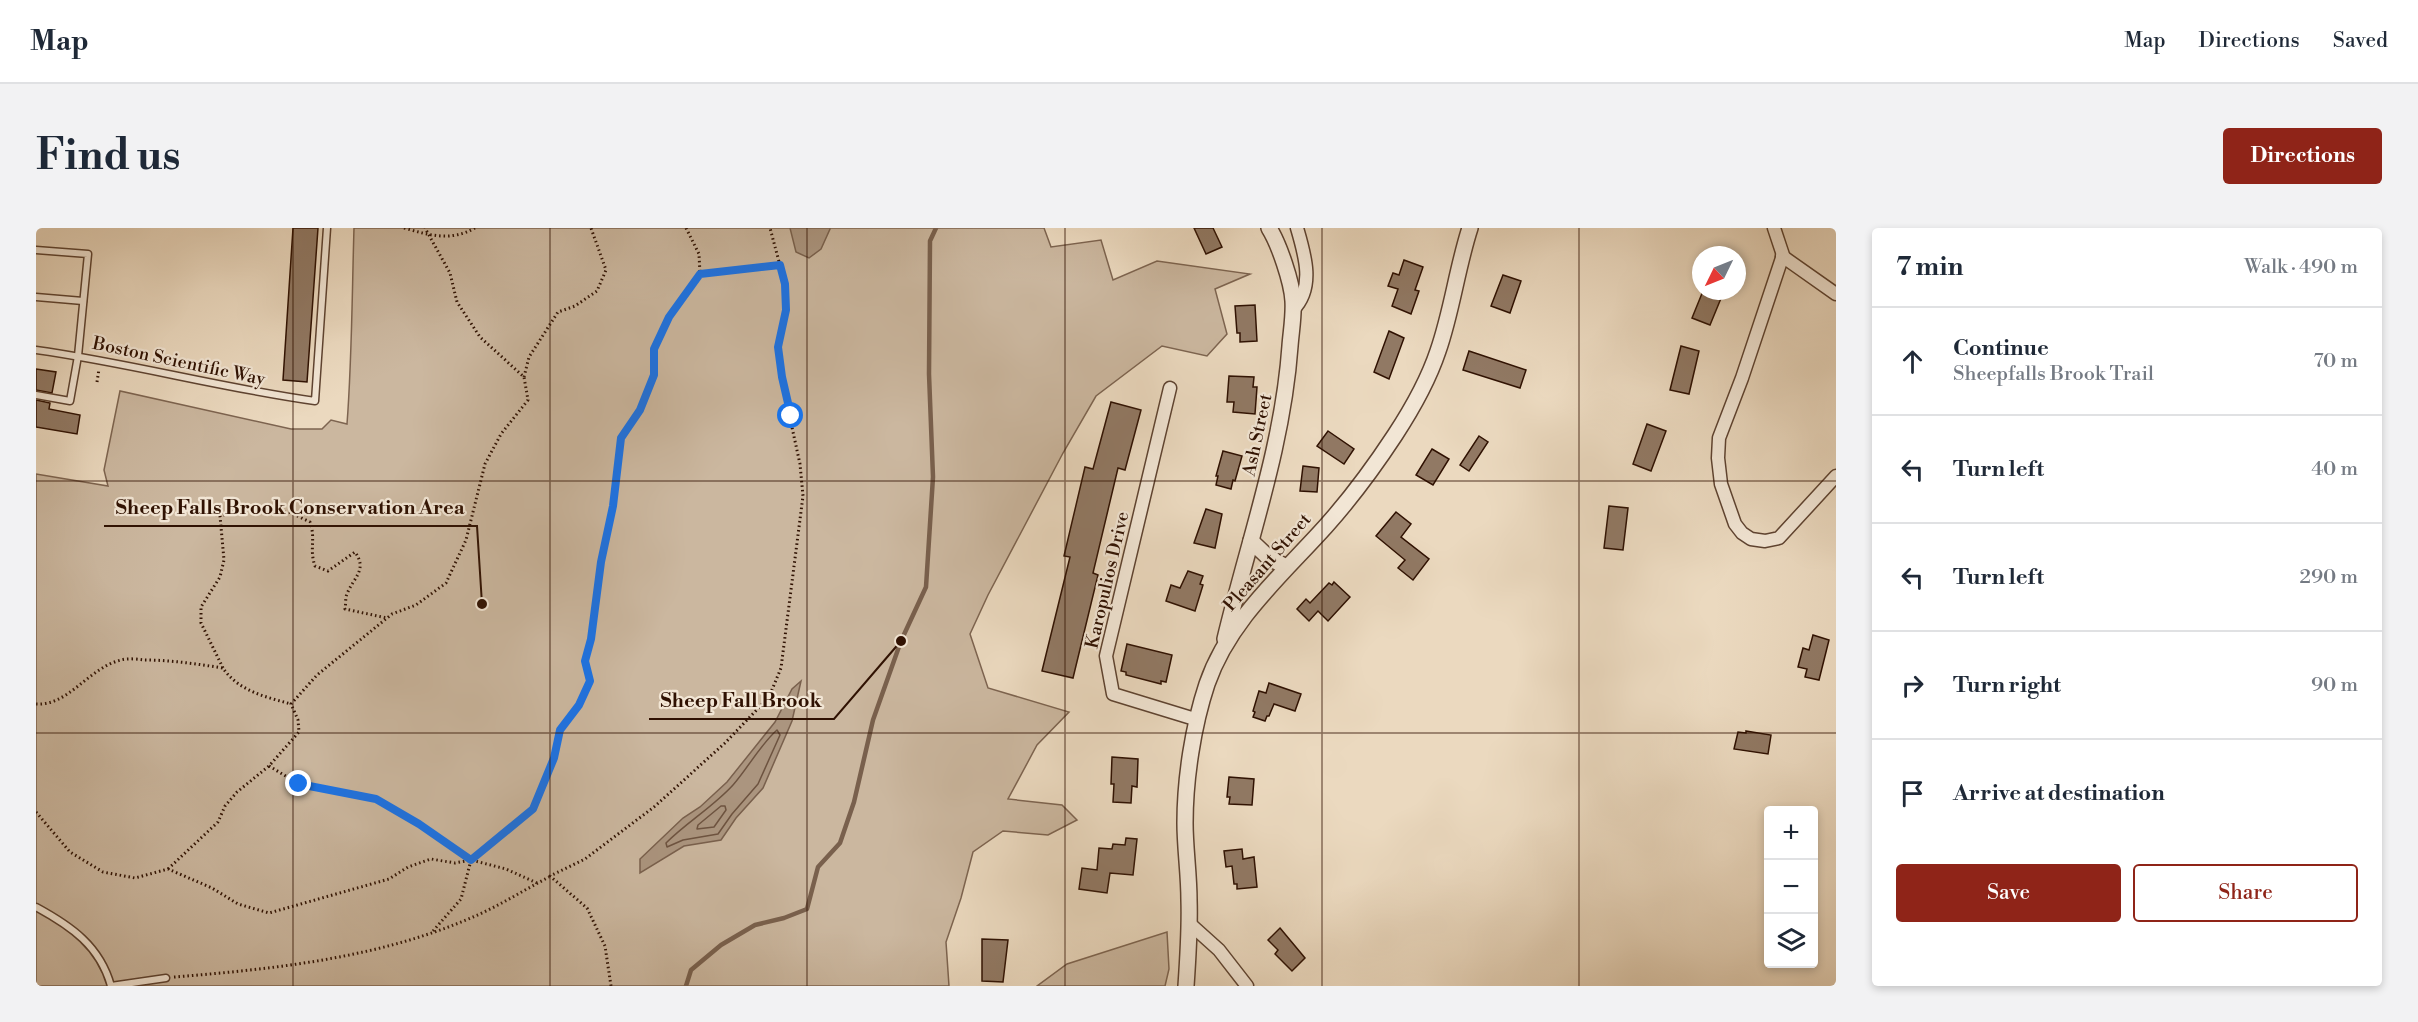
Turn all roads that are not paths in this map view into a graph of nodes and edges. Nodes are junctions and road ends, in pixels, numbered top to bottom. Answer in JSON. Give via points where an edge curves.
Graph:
{"nodes":[{"id":1,"x":327,"y":228,"type":"edge"},
{"id":2,"x":1269,"y":228,"type":"edge"},
{"id":3,"x":1298,"y":228,"type":"edge"},
{"id":4,"x":1470,"y":228,"type":"edge"},
{"id":5,"x":1774,"y":228,"type":"edge"},
{"id":6,"x":36,"y":250,"type":"edge"},
{"id":7,"x":1782,"y":256,"type":"junction"},
{"id":8,"x":1836,"y":294,"type":"edge"},
{"id":9,"x":36,"y":297,"type":"edge"},
{"id":10,"x":83,"y":301,"type":"junction"},
{"id":11,"x":1293,"y":310,"type":"junction"},
{"id":12,"x":36,"y":350,"type":"edge"},
{"id":13,"x":78,"y":356,"type":"junction"},
{"id":14,"x":1170,"y":388,"type":"dead end"},
{"id":15,"x":36,"y":395,"type":"edge"},
{"id":16,"x":1836,"y":476,"type":"edge"},
{"id":17,"x":1251,"y":541,"type":"junction"},
{"id":18,"x":1286,"y":567,"type":"junction"},
{"id":19,"x":1222,"y":649,"type":"junction"},
{"id":20,"x":1198,"y":720,"type":"junction"},
{"id":21,"x":36,"y":907,"type":"edge"},
{"id":22,"x":1189,"y":923,"type":"junction"},
{"id":23,"x":166,"y":978,"type":"road end"},
{"id":24,"x":111,"y":986,"type":"edge"},
{"id":25,"x":1186,"y":986,"type":"edge"},
{"id":26,"x":1247,"y":986,"type":"edge"}],
"edges":[{"from":1,"to":13,"type":"lane","name":"Boston Scientific Way","via":[[315,401]]},
{"from":2,"to":11,"type":"street","name":"Ash Street","via":[[1284,263]]},
{"from":3,"to":11,"type":"street","via":[[1306,289]]},
{"from":4,"to":18,"type":"street","name":"Pleasant Street","via":[[1438,350],[1412,409],[1366,476]]},
{"from":5,"to":7,"type":"street"},
{"from":6,"to":10,"type":"lane","via":[[88,254]]},
{"from":7,"to":8,"type":"street"},
{"from":7,"to":16,"type":"street","via":[[1719,438],[1718,458],[1728,507],[1735,524],[1751,539],[1779,538]]},
{"from":9,"to":10,"type":"lane"},
{"from":10,"to":13,"type":"lane"},
{"from":11,"to":17,"type":"street","name":"Ash Street","via":[[1288,379],[1277,441]]},
{"from":12,"to":13,"type":"lane","name":"Boston Scientific Way"},
{"from":13,"to":15,"type":"lane","via":[[70,401]]},
{"from":14,"to":20,"type":"street","name":"Karopulios Drive","via":[[1106,656],[1113,694]]},
{"from":17,"to":18,"type":"street"},
{"from":17,"to":19,"type":"street","name":"Ash Street"},
{"from":18,"to":19,"type":"street","name":"Pleasant Street"},
{"from":19,"to":20,"type":"street","name":"Pleasant Street","via":[[1207,684]]},
{"from":20,"to":22,"type":"street","name":"Pleasant Street","via":[[1186,792]]},
{"from":21,"to":24,"type":"lane","via":[[83,937],[100,958]]},
{"from":22,"to":25,"type":"street","name":"Pleasant Street"},
{"from":22,"to":26,"type":"street","via":[[1219,950]]},
{"from":23,"to":24,"type":"lane"}]}
